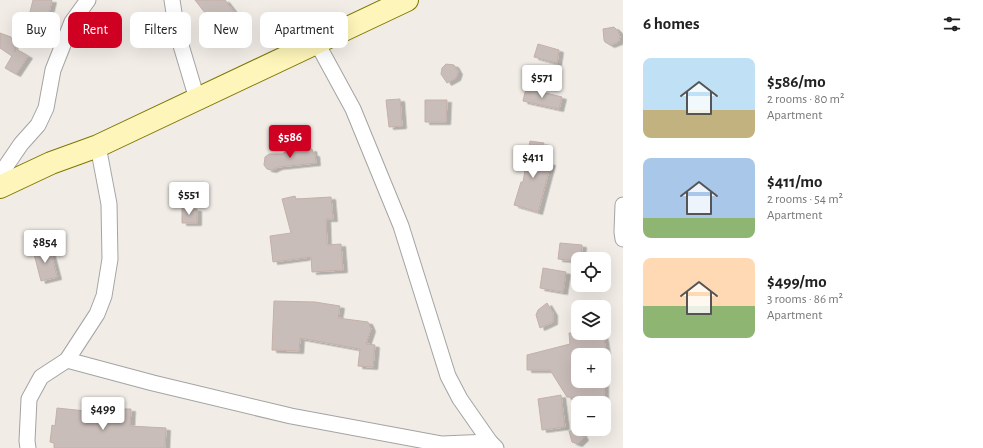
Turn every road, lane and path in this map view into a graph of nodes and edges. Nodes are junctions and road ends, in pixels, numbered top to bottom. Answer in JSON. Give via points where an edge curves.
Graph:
{"nodes":[{"id":1,"x":88,"y":0,"type":"edge"},
{"id":2,"x":172,"y":0,"type":"edge"},
{"id":3,"x":407,"y":0,"type":"edge"},
{"id":4,"x":348,"y":28,"type":"edge"},
{"id":5,"x":306,"y":48,"type":"edge"},
{"id":6,"x":320,"y":48,"type":"edge"},
{"id":7,"x":197,"y":99,"type":"junction"},
{"id":8,"x":98,"y":146,"type":"junction"},
{"id":9,"x":0,"y":178,"type":"edge"},
{"id":10,"x":0,"y":187,"type":"edge"},
{"id":11,"x":623,"y":205,"type":"edge"},
{"id":12,"x":623,"y":239,"type":"edge"},
{"id":13,"x":67,"y":360,"type":"junction"},
{"id":14,"x":493,"y":445,"type":"edge"},
{"id":15,"x":28,"y":448,"type":"edge"}],
"edges":[{"from":1,"to":9,"type":"street","via":[[72,22],[53,70],[46,108],[38,125],[21,144]]},
{"from":2,"to":7,"type":"street","via":[[177,32]]},
{"from":3,"to":4,"type":"street"},
{"from":5,"to":7,"type":"street"},
{"from":6,"to":14,"type":"street","via":[[352,109],[401,226],[448,376],[460,399]]},
{"from":7,"to":8,"type":"street"},
{"from":8,"to":10,"type":"street","via":[[51,163]]},
{"from":8,"to":13,"type":"street","via":[[109,204],[110,259],[104,296],[97,314]]},
{"from":11,"to":12,"type":"street"},
{"from":13,"to":14,"type":"street","via":[[291,416],[442,444]]},
{"from":13,"to":15,"type":"street","via":[[41,377],[30,399]]}]}
